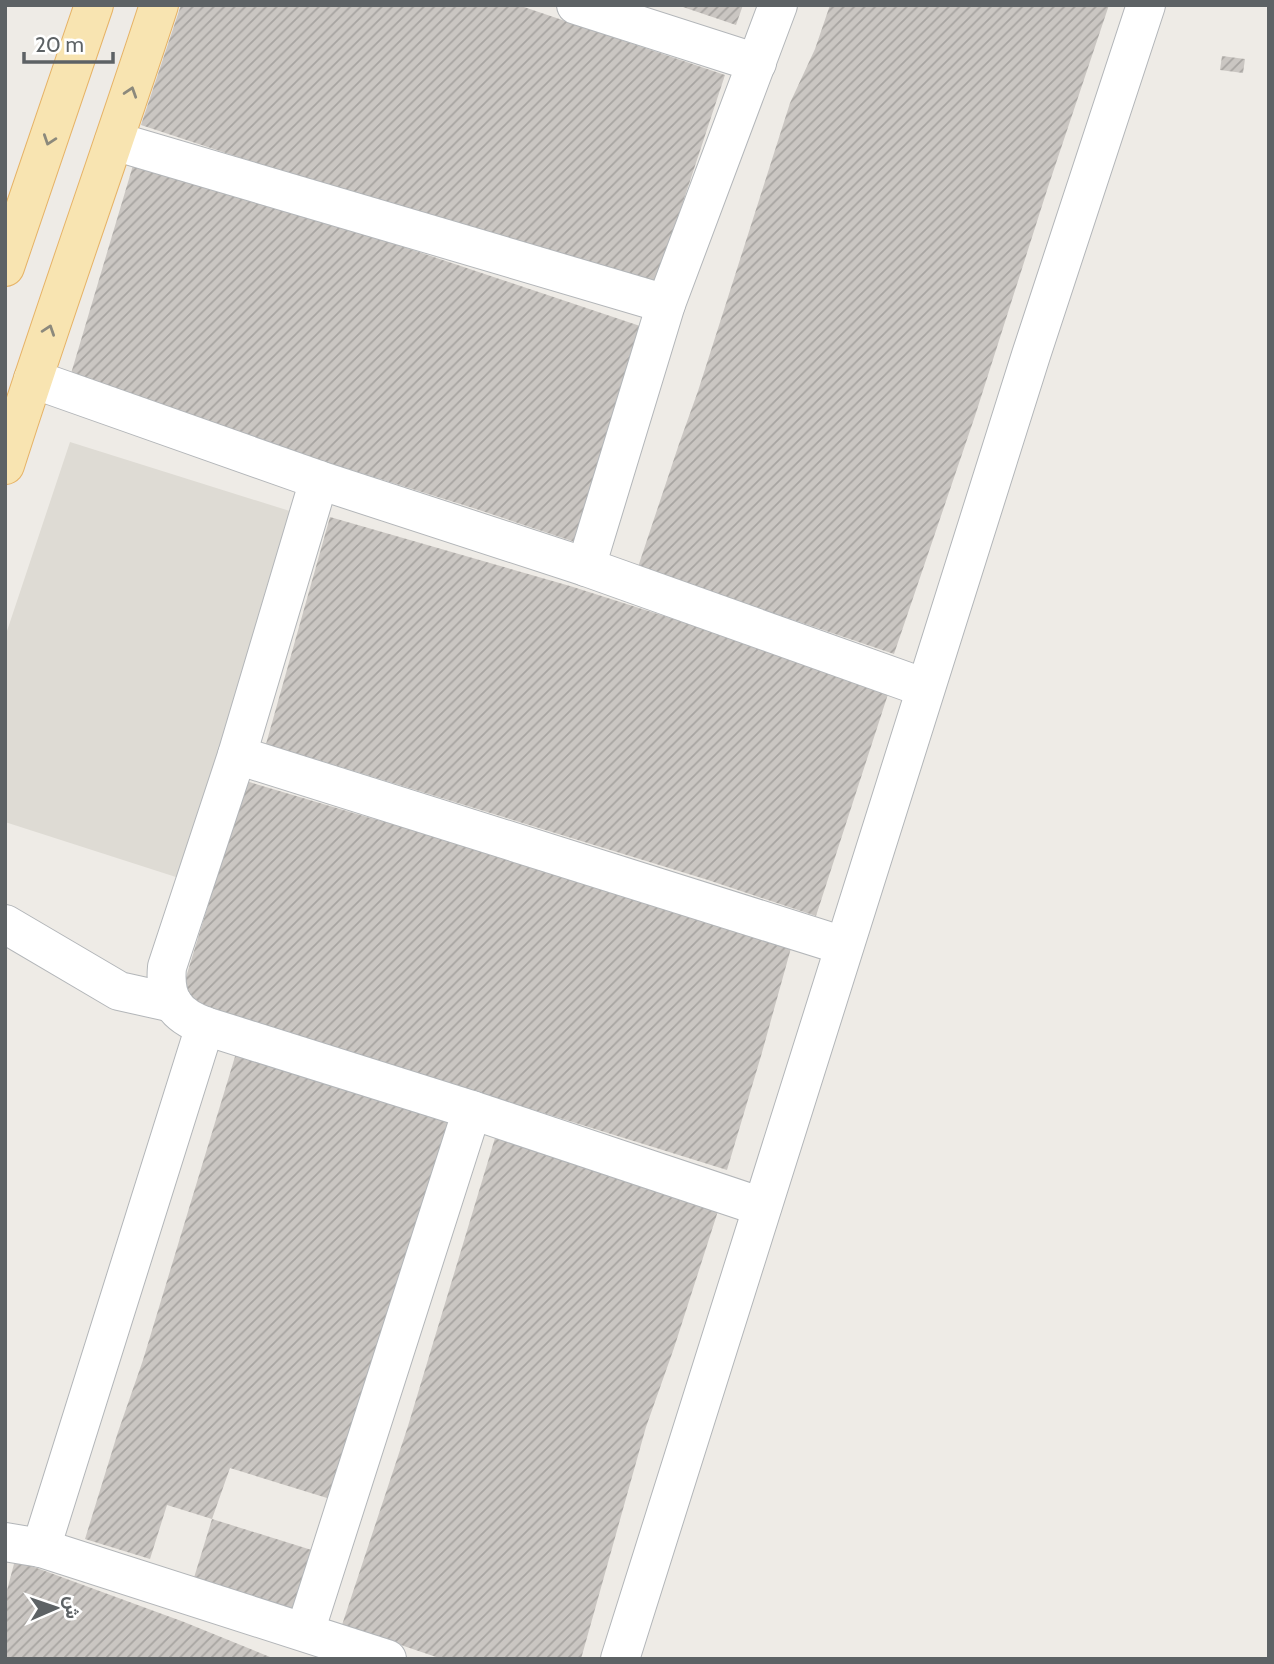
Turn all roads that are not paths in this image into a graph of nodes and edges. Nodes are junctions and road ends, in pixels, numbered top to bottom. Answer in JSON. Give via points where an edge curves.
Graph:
{"nodes":[{"id":1,"x":94,"y":5,"type":"edge"},
{"id":2,"x":159,"y":5,"type":"edge"},
{"id":3,"x":576,"y":5,"type":"edge"},
{"id":4,"x":778,"y":5,"type":"edge"},
{"id":5,"x":1146,"y":5,"type":"edge"},
{"id":6,"x":757,"y":64,"type":"junction"},
{"id":7,"x":114,"y":141,"type":"junction"},
{"id":8,"x":5,"y":268,"type":"edge"},
{"id":9,"x":666,"y":304,"type":"junction"},
{"id":10,"x":33,"y":379,"type":"junction"},
{"id":11,"x":5,"y":465,"type":"edge"},
{"id":12,"x":319,"y":480,"type":"junction"},
{"id":13,"x":586,"y":567,"type":"junction"},
{"id":14,"x":925,"y":688,"type":"junction"},
{"id":15,"x":237,"y":755,"type":"junction"},
{"id":16,"x":5,"y":924,"type":"edge"},
{"id":17,"x":844,"y":946,"type":"junction"},
{"id":18,"x":173,"y":1003,"type":"junction"},
{"id":19,"x":205,"y":1026,"type":"junction"},
{"id":20,"x":472,"y":1111,"type":"junction"},
{"id":21,"x":762,"y":1207,"type":"junction"},
{"id":22,"x":23,"y":1545,"type":"edge"},
{"id":23,"x":305,"y":1632,"type":"junction"},
{"id":24,"x":387,"y":1659,"type":"edge"},
{"id":25,"x":620,"y":1659,"type":"edge"}],
"edges":[{"from":1,"to":8,"type":"main road","one_way":true},
{"from":7,"to":2,"type":"main road","one_way":true},
{"from":3,"to":6,"type":"street"},
{"from":4,"to":6,"type":"street"},
{"from":5,"to":14,"type":"street"},
{"from":6,"to":9,"type":"street"},
{"from":7,"to":9,"type":"street"},
{"from":10,"to":7,"type":"main road","one_way":true},
{"from":9,"to":13,"type":"street"},
{"from":10,"to":11,"type":"main road"},
{"from":10,"to":12,"type":"street"},
{"from":12,"to":13,"type":"street"},
{"from":12,"to":15,"type":"street"},
{"from":13,"to":14,"type":"street"},
{"from":14,"to":17,"type":"street"},
{"from":15,"to":17,"type":"street"},
{"from":15,"to":18,"type":"street","via":[[167,967]]},
{"from":16,"to":18,"type":"street","via":[[119,990]]},
{"from":17,"to":21,"type":"street"},
{"from":18,"to":19,"type":"street","via":[[190,1020]]},
{"from":19,"to":20,"type":"street"},
{"from":19,"to":22,"type":"street"},
{"from":20,"to":21,"type":"street"},
{"from":20,"to":23,"type":"street"},
{"from":21,"to":25,"type":"street"},
{"from":22,"to":23,"type":"street"},
{"from":23,"to":24,"type":"street"}]}
